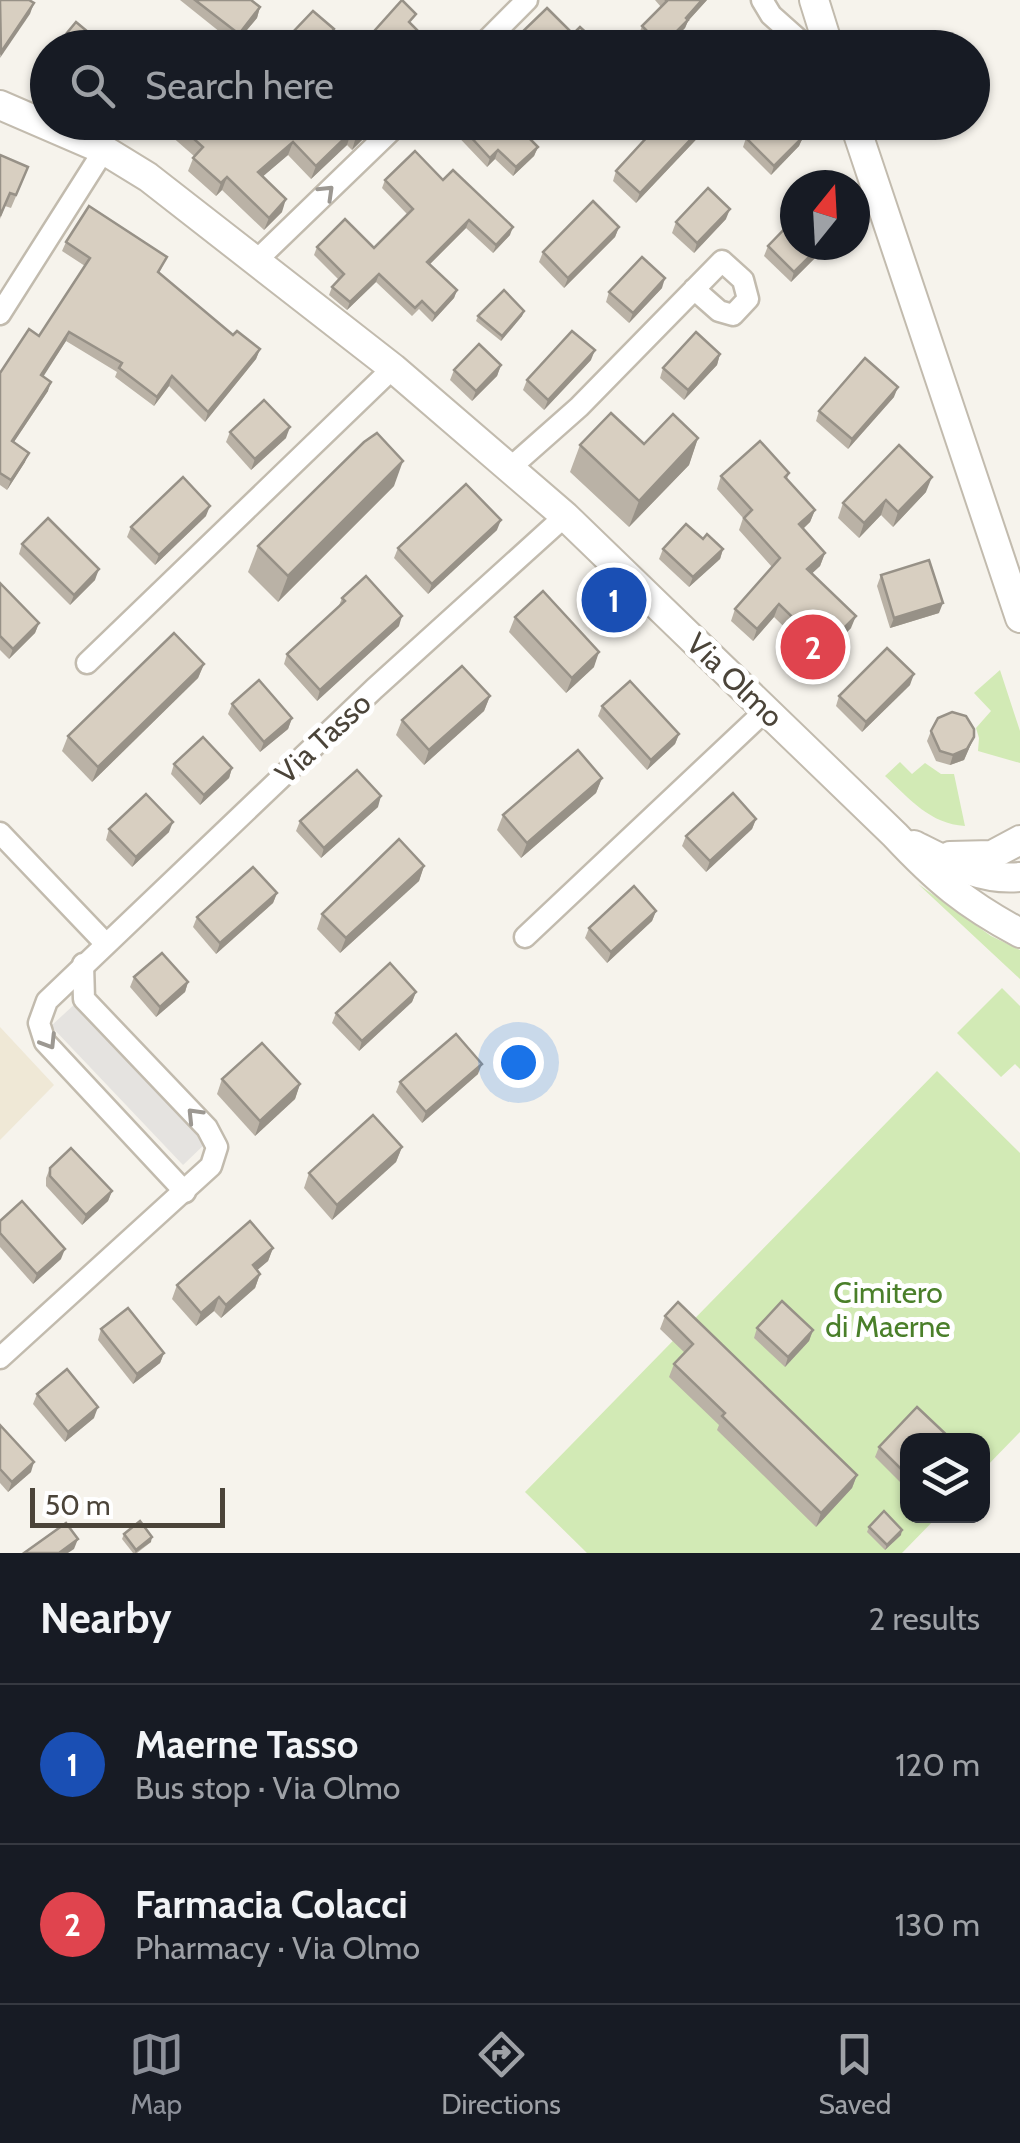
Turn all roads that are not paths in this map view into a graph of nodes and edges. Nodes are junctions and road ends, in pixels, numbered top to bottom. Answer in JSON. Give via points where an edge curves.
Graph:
{"nodes":[{"id":1,"x":528,"y":0,"type":"edge"},
{"id":2,"x":762,"y":0,"type":"edge"},
{"id":3,"x":814,"y":0,"type":"edge"},
{"id":4,"x":497,"y":30,"type":"edge"},
{"id":5,"x":788,"y":30,"type":"edge"},
{"id":6,"x":823,"y":30,"type":"edge"},
{"id":7,"x":0,"y":105,"type":"edge"},
{"id":8,"x":30,"y":118,"type":"edge"},
{"id":9,"x":81,"y":140,"type":"edge"},
{"id":10,"x":381,"y":140,"type":"edge"},
{"id":11,"x":860,"y":140,"type":"edge"},
{"id":12,"x":104,"y":150,"type":"junction"},
{"id":13,"x":257,"y":260,"type":"junction"},
{"id":14,"x":694,"y":289,"type":"dead end"},
{"id":15,"x":0,"y":314,"type":"edge"},
{"id":16,"x":393,"y":368,"type":"junction"},
{"id":17,"x":510,"y":468,"type":"junction"},
{"id":18,"x":565,"y":516,"type":"junction"},
{"id":19,"x":1020,"y":618,"type":"edge"},
{"id":20,"x":87,"y":663,"type":"dead end"},
{"id":21,"x":766,"y":710,"type":"junction"},
{"id":22,"x":0,"y":833,"type":"edge"},
{"id":23,"x":895,"y":835,"type":"junction"},
{"id":24,"x":1020,"y":840,"type":"edge"},
{"id":25,"x":934,"y":855,"type":"junction"},
{"id":26,"x":1020,"y":877,"type":"edge"},
{"id":27,"x":980,"y":912,"type":"junction"},
{"id":28,"x":1020,"y":914,"type":"edge"},
{"id":29,"x":1020,"y":933,"type":"edge"},
{"id":30,"x":525,"y":937,"type":"dead end"},
{"id":31,"x":106,"y":944,"type":"junction"},
{"id":32,"x":84,"y":964,"type":"junction"},
{"id":33,"x":185,"y":1192,"type":"junction"},
{"id":34,"x":0,"y":1358,"type":"edge"}],
"edges":[{"from":1,"to":4,"type":"street"},
{"from":2,"to":5,"type":"street"},
{"from":3,"to":6,"type":"street"},
{"from":7,"to":8,"type":"street","name":"Via Olmo"},
{"from":9,"to":12,"type":"street","name":"Via Olmo"},
{"from":13,"to":10,"type":"street","one_way":true},
{"from":11,"to":19,"type":"street"},
{"from":12,"to":13,"type":"street","name":"Via Olmo"},
{"from":12,"to":15,"type":"street"},
{"from":13,"to":16,"type":"street","name":"Via Olmo"},
{"from":14,"to":17,"type":"street"},
{"from":16,"to":17,"type":"street","name":"Via Olmo"},
{"from":16,"to":20,"type":"street"},
{"from":17,"to":18,"type":"street","name":"Via Olmo"},
{"from":18,"to":21,"type":"street","name":"Via Olmo"},
{"from":18,"to":31,"type":"street","name":"Via Tasso"},
{"from":21,"to":23,"type":"street","name":"Via Olmo"},
{"from":21,"to":30,"type":"street"},
{"from":22,"to":31,"type":"street"},
{"from":23,"to":25,"type":"street","name":"Via Olmo"},
{"from":23,"to":27,"type":"street","name":"Via Olmo","via":[[935,878]]},
{"from":24,"to":25,"type":"street","name":"Via Olmo","via":[[992,855]]},
{"from":25,"to":26,"type":"street","name":"Via Olmo","via":[[978,874]]},
{"from":27,"to":28,"type":"street"},
{"from":27,"to":29,"type":"street","name":"Via Olmo"},
{"from":31,"to":32,"type":"street","name":"Via Tasso"},
{"from":33,"to":32,"type":"street","one_way":true,"via":[[212,1166],[217,1147],[208,1128],[84,999]]},
{"from":32,"to":33,"type":"street","name":"Via Tasso","one_way":true,"via":[[47,1001],[39,1023],[45,1042]]},
{"from":33,"to":34,"type":"street"}]}
